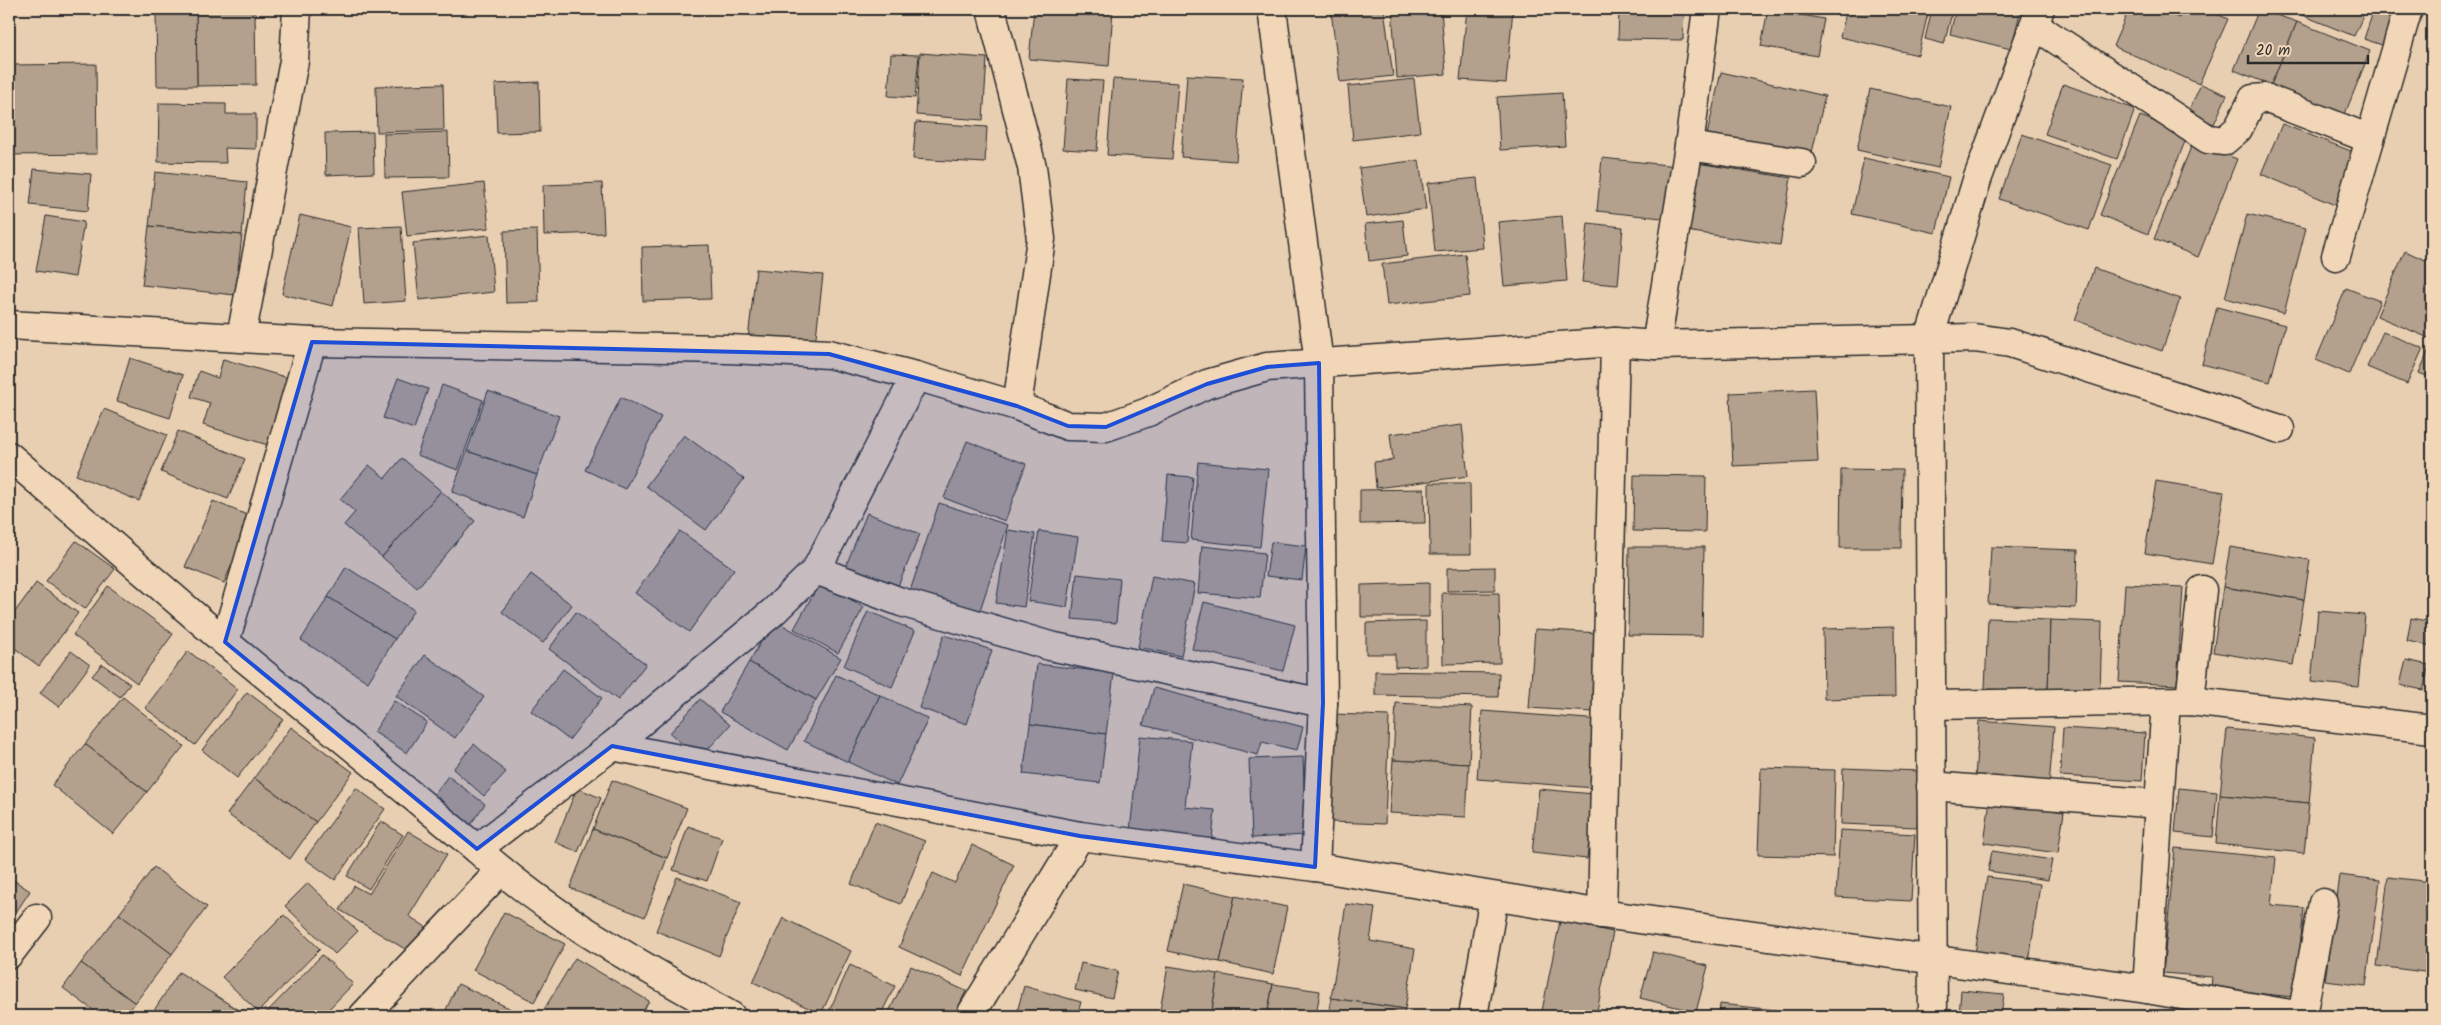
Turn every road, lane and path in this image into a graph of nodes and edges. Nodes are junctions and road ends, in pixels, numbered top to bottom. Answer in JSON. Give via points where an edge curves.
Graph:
{"nodes":[{"id":1,"x":297,"y":9,"type":"edge"},
{"id":2,"x":991,"y":9,"type":"edge"},
{"id":3,"x":1272,"y":9,"type":"edge"},
{"id":4,"x":1707,"y":9,"type":"edge"},
{"id":5,"x":2408,"y":9,"type":"edge"},
{"id":6,"x":2037,"y":17,"type":"edge"},
{"id":7,"x":2370,"y":140,"type":"junction"},
{"id":8,"x":1689,"y":146,"type":"junction"},
{"id":9,"x":1802,"y":163,"type":"dead end"},
{"id":10,"x":2336,"y":256,"type":"dead end"},
{"id":11,"x":12,"y":330,"type":"edge"},
{"id":12,"x":241,"y":337,"type":"junction"},
{"id":13,"x":1929,"y":339,"type":"junction"},
{"id":14,"x":312,"y":342,"type":"junction"},
{"id":15,"x":1615,"y":342,"type":"junction"},
{"id":16,"x":1656,"y":345,"type":"junction"},
{"id":17,"x":1319,"y":363,"type":"junction"},
{"id":18,"x":916,"y":376,"type":"junction"},
{"id":19,"x":1018,"y":406,"type":"junction"},
{"id":20,"x":2280,"y":429,"type":"dead end"},
{"id":21,"x":9,"y":456,"type":"edge"},
{"id":22,"x":816,"y":570,"type":"junction"},
{"id":23,"x":2202,"y":590,"type":"dead end"},
{"id":24,"x":225,"y":642,"type":"junction"},
{"id":25,"x":2178,"y":702,"type":"junction"},
{"id":26,"x":1322,"y":703,"type":"junction"},
{"id":27,"x":1931,"y":705,"type":"junction"},
{"id":28,"x":2432,"y":730,"type":"edge"},
{"id":29,"x":612,"y":746,"type":"junction"},
{"id":30,"x":1931,"y":786,"type":"junction"},
{"id":31,"x":2159,"y":804,"type":"junction"},
{"id":32,"x":1080,"y":836,"type":"junction"},
{"id":33,"x":477,"y":849,"type":"junction"},
{"id":34,"x":1315,"y":867,"type":"junction"},
{"id":35,"x":500,"y":871,"type":"junction"},
{"id":36,"x":1494,"y":897,"type":"junction"},
{"id":37,"x":2323,"y":903,"type":"dead end"},
{"id":38,"x":1602,"y":914,"type":"junction"},
{"id":39,"x":37,"y":918,"type":"dead end"},
{"id":40,"x":9,"y":954,"type":"edge"},
{"id":41,"x":1931,"y":959,"type":"junction"},
{"id":42,"x":2147,"y":990,"type":"junction"},
{"id":43,"x":363,"y":1016,"type":"edge"},
{"id":44,"x":732,"y":1016,"type":"edge"},
{"id":45,"x":970,"y":1016,"type":"edge"},
{"id":46,"x":1473,"y":1016,"type":"edge"},
{"id":47,"x":1933,"y":1016,"type":"edge"}],
"edges":[{"from":1,"to":12,"type":"street","via":[[294,61]]},
{"from":2,"to":19,"type":"street","via":[[1032,167],[1041,238]]},
{"from":3,"to":17,"type":"street"},
{"from":4,"to":8,"type":"street"},
{"from":5,"to":7,"type":"street"},
{"from":6,"to":7,"type":"street","via":[[2208,140],[2224,142],[2238,129],[2253,99],[2265,98]]},
{"from":6,"to":13,"type":"street","via":[[1977,180]]},
{"from":7,"to":10,"type":"street"},
{"from":8,"to":9,"type":"street"},
{"from":8,"to":16,"type":"street"},
{"from":11,"to":12,"type":"street"},
{"from":12,"to":14,"type":"street"},
{"from":13,"to":16,"type":"street"},
{"from":13,"to":20,"type":"street","via":[[1974,338],[2010,343]]},
{"from":13,"to":27,"type":"street"},
{"from":14,"to":18,"type":"street","via":[[720,348],[829,354]]},
{"from":14,"to":24,"type":"street"},
{"from":15,"to":16,"type":"street"},
{"from":15,"to":17,"type":"street"},
{"from":15,"to":38,"type":"street"},
{"from":17,"to":19,"type":"street","via":[[1267,367],[1207,384],[1148,412],[1106,427],[1068,426]]},
{"from":17,"to":26,"type":"street"},
{"from":18,"to":19,"type":"street"},
{"from":18,"to":22,"type":"street"},
{"from":21,"to":24,"type":"street"},
{"from":22,"to":26,"type":"street","via":[[901,602],[1050,646]]},
{"from":22,"to":29,"type":"street","via":[[773,612]]},
{"from":23,"to":25,"type":"street"},
{"from":24,"to":33,"type":"street"},
{"from":25,"to":27,"type":"street"},
{"from":25,"to":28,"type":"street"},
{"from":25,"to":31,"type":"street"},
{"from":26,"to":34,"type":"street"},
{"from":27,"to":30,"type":"street"},
{"from":29,"to":32,"type":"street"},
{"from":29,"to":33,"type":"street"},
{"from":30,"to":31,"type":"street"},
{"from":30,"to":41,"type":"street"},
{"from":31,"to":42,"type":"street"},
{"from":32,"to":34,"type":"street"},
{"from":32,"to":45,"type":"street"},
{"from":33,"to":35,"type":"street"},
{"from":34,"to":36,"type":"street"},
{"from":35,"to":43,"type":"street"},
{"from":35,"to":44,"type":"street","via":[[616,950]]},
{"from":36,"to":38,"type":"street"},
{"from":36,"to":46,"type":"street"},
{"from":37,"to":42,"type":"street","via":[[2302,1016]]},
{"from":38,"to":41,"type":"street"},
{"from":39,"to":40,"type":"street"},
{"from":41,"to":42,"type":"street"},
{"from":41,"to":47,"type":"street"}]}
